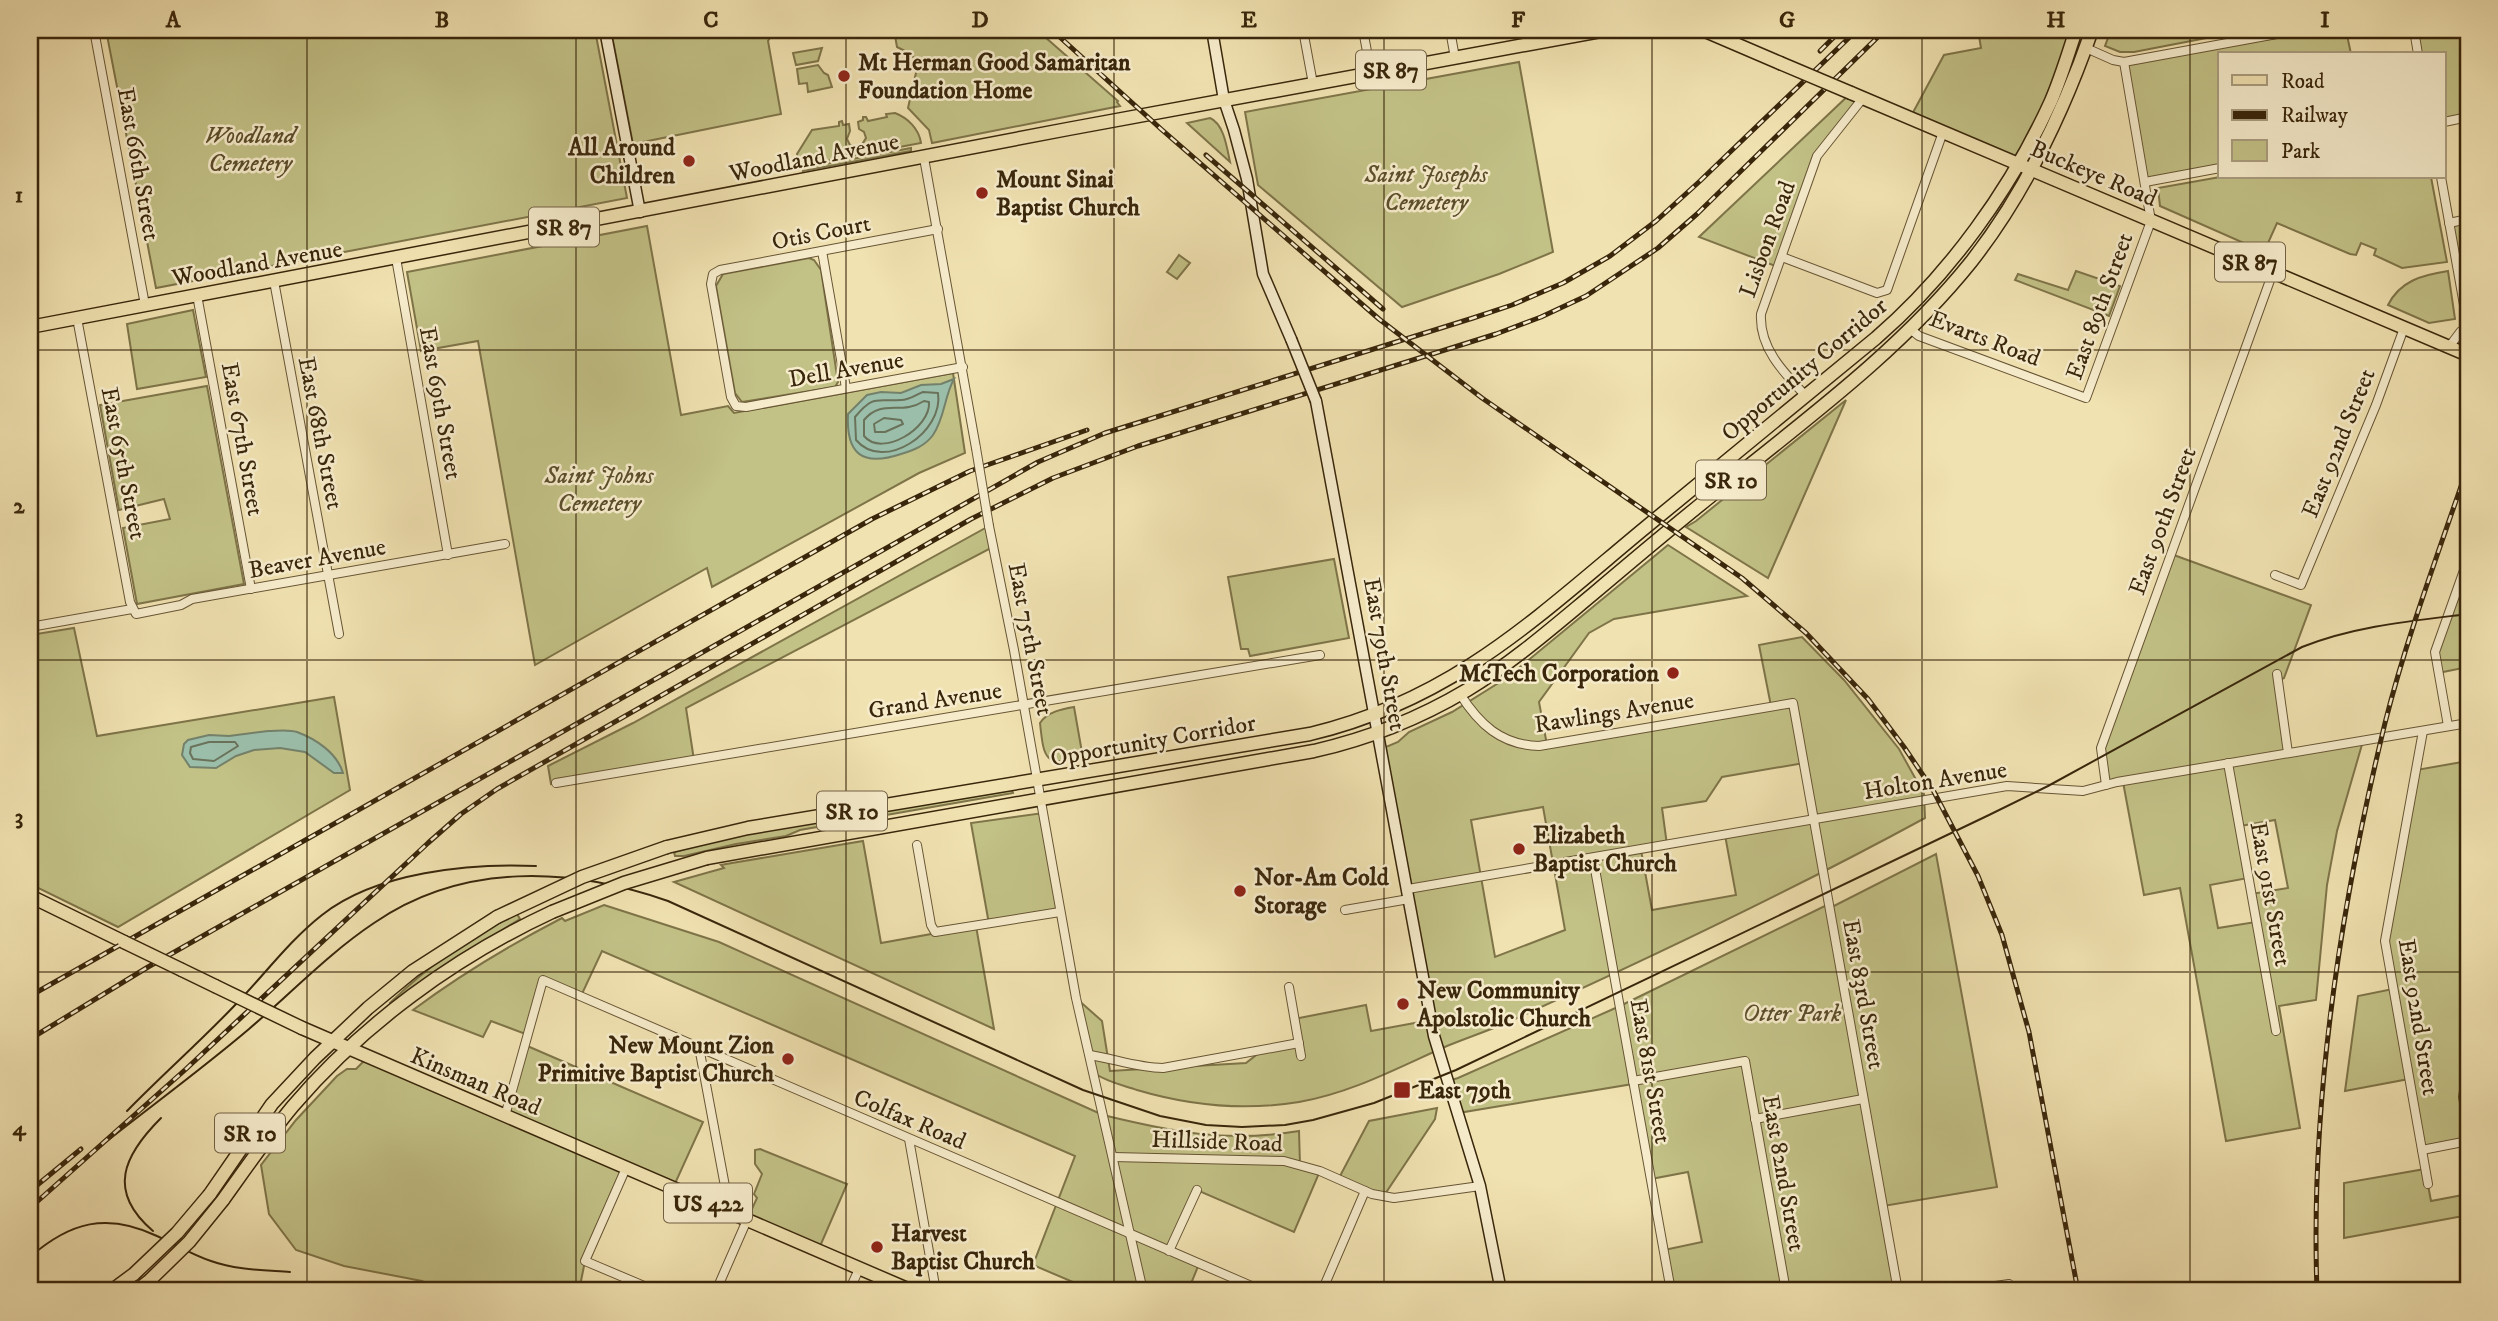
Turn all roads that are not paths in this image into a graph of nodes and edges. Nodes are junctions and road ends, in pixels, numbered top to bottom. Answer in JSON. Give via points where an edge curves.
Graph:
{"nodes":[{"id":1,"x":94,"y":30,"type":"edge"},
{"id":2,"x":605,"y":30,"type":"edge"},
{"id":3,"x":1212,"y":30,"type":"edge"},
{"id":4,"x":1303,"y":30,"type":"edge"},
{"id":5,"x":1363,"y":30,"type":"edge"},
{"id":6,"x":1450,"y":30,"type":"edge"},
{"id":7,"x":1606,"y":30,"type":"edge"},
{"id":8,"x":1703,"y":30,"type":"edge"},
{"id":9,"x":2076,"y":30,"type":"edge"},
{"id":10,"x":2092,"y":30,"type":"edge"},
{"id":11,"x":2414,"y":30,"type":"edge"},
{"id":12,"x":1589,"y":31,"type":"edge"},
{"id":13,"x":2282,"y":33,"type":"dead end"},
{"id":14,"x":2086,"y":48,"type":"junction"},
{"id":15,"x":2418,"y":52,"type":"edge"},
{"id":16,"x":1454,"y":58,"type":"junction"},
{"id":17,"x":2124,"y":62,"type":"junction"},
{"id":18,"x":1371,"y":73,"type":"junction"},
{"id":19,"x":1313,"y":84,"type":"junction"},
{"id":20,"x":1857,"y":96,"type":"junction"},
{"id":21,"x":1224,"y":100,"type":"junction"},
{"id":22,"x":2468,"y":117,"type":"edge"},
{"id":23,"x":2446,"y":122,"type":"edge"},
{"id":24,"x":1943,"y":132,"type":"junction"},
{"id":25,"x":924,"y":158,"type":"junction"},
{"id":26,"x":2017,"y":163,"type":"junction"},
{"id":27,"x":2218,"y":169,"type":"edge"},
{"id":28,"x":2032,"y":170,"type":"junction"},
{"id":29,"x":2441,"y":178,"type":"edge"},
{"id":30,"x":2145,"y":183,"type":"junction"},
{"id":31,"x":640,"y":212,"type":"junction"},
{"id":32,"x":2468,"y":219,"type":"edge"},
{"id":33,"x":2151,"y":221,"type":"junction"},
{"id":34,"x":2449,"y":223,"type":"junction"},
{"id":35,"x":938,"y":229,"type":"junction"},
{"id":36,"x":822,"y":251,"type":"junction"},
{"id":37,"x":1782,"y":257,"type":"junction"},
{"id":38,"x":396,"y":258,"type":"junction"},
{"id":39,"x":2273,"y":272,"type":"junction"},
{"id":40,"x":274,"y":281,"type":"junction"},
{"id":41,"x":197,"y":295,"type":"junction"},
{"id":42,"x":145,"y":305,"type":"junction"},
{"id":43,"x":77,"y":318,"type":"junction"},
{"id":44,"x":30,"y":327,"type":"edge"},
{"id":45,"x":2404,"y":328,"type":"junction"},
{"id":46,"x":2468,"y":328,"type":"edge"},
{"id":47,"x":1910,"y":329,"type":"junction"},
{"id":48,"x":2449,"y":347,"type":"junction"},
{"id":49,"x":2468,"y":355,"type":"edge"},
{"id":50,"x":963,"y":367,"type":"junction"},
{"id":51,"x":846,"y":388,"type":"junction"},
{"id":52,"x":1806,"y":396,"type":"junction"},
{"id":53,"x":2086,"y":398,"type":"joint"},
{"id":54,"x":736,"y":406,"type":"joint"},
{"id":55,"x":505,"y":544,"type":"dead end"},
{"id":56,"x":448,"y":555,"type":"junction"},
{"id":57,"x":2468,"y":559,"type":"edge"},
{"id":58,"x":328,"y":575,"type":"junction"},
{"id":59,"x":2275,"y":575,"type":"dead end"},
{"id":60,"x":251,"y":589,"type":"junction"},
{"id":61,"x":134,"y":611,"type":"junction"},
{"id":62,"x":30,"y":627,"type":"edge"},
{"id":63,"x":339,"y":634,"type":"dead end"},
{"id":64,"x":1320,"y":655,"type":"dead end"},
{"id":65,"x":2277,"y":674,"type":"dead end"},
{"id":66,"x":1460,"y":694,"type":"junction"},
{"id":67,"x":1793,"y":703,"type":"joint"},
{"id":68,"x":1024,"y":705,"type":"junction"},
{"id":69,"x":1375,"y":715,"type":"junction"},
{"id":70,"x":2468,"y":723,"type":"edge"},
{"id":71,"x":2448,"y":726,"type":"junction"},
{"id":72,"x":2423,"y":731,"type":"junction"},
{"id":73,"x":1378,"y":732,"type":"junction"},
{"id":74,"x":2288,"y":753,"type":"junction"},
{"id":75,"x":2228,"y":763,"type":"junction"},
{"id":76,"x":1038,"y":781,"type":"junction"},
{"id":77,"x":556,"y":783,"type":"dead end"},
{"id":78,"x":2106,"y":785,"type":"junction"},
{"id":79,"x":1041,"y":799,"type":"junction"},
{"id":80,"x":1813,"y":819,"type":"junction"},
{"id":81,"x":918,"y":845,"type":"dead end"},
{"id":82,"x":1593,"y":858,"type":"junction"},
{"id":83,"x":1408,"y":894,"type":"junction"},
{"id":84,"x":30,"y":896,"type":"edge"},
{"id":85,"x":1345,"y":910,"type":"dead end"},
{"id":86,"x":1060,"y":912,"type":"junction"},
{"id":87,"x":1289,"y":987,"type":"dead end"},
{"id":88,"x":2276,"y":1031,"type":"dead end"},
{"id":89,"x":332,"y":1042,"type":"junction"},
{"id":90,"x":1299,"y":1043,"type":"junction"},
{"id":91,"x":699,"y":1047,"type":"junction"},
{"id":92,"x":349,"y":1050,"type":"junction"},
{"id":93,"x":1090,"y":1055,"type":"junction"},
{"id":94,"x":1301,"y":1056,"type":"dead end"},
{"id":95,"x":2468,"y":1064,"type":"edge"},
{"id":96,"x":1633,"y":1081,"type":"junction"},
{"id":97,"x":1863,"y":1099,"type":"junction"},
{"id":98,"x":505,"y":1116,"type":"junction"},
{"id":99,"x":1755,"y":1119,"type":"junction"},
{"id":100,"x":2468,"y":1126,"type":"edge"},
{"id":101,"x":909,"y":1139,"type":"junction"},
{"id":102,"x":2468,"y":1142,"type":"edge"},
{"id":103,"x":2421,"y":1150,"type":"junction"},
{"id":104,"x":1113,"y":1157,"type":"junction"},
{"id":105,"x":626,"y":1168,"type":"junction"},
{"id":106,"x":2428,"y":1184,"type":"dead end"},
{"id":107,"x":1480,"y":1186,"type":"junction"},
{"id":108,"x":1197,"y":1190,"type":"dead end"},
{"id":109,"x":1365,"y":1191,"type":"junction"},
{"id":110,"x":730,"y":1213,"type":"junction"},
{"id":111,"x":747,"y":1220,"type":"junction"},
{"id":112,"x":1130,"y":1235,"type":"junction"},
{"id":113,"x":1169,"y":1251,"type":"junction"},
{"id":114,"x":859,"y":1269,"type":"junction"},
{"id":115,"x":2009,"y":1287,"type":"edge"},
{"id":116,"x":111,"y":1291,"type":"edge"},
{"id":117,"x":136,"y":1291,"type":"edge"},
{"id":118,"x":656,"y":1291,"type":"edge"},
{"id":119,"x":716,"y":1291,"type":"edge"},
{"id":120,"x":849,"y":1291,"type":"edge"},
{"id":121,"x":912,"y":1291,"type":"edge"},
{"id":122,"x":936,"y":1291,"type":"edge"},
{"id":123,"x":1143,"y":1291,"type":"edge"},
{"id":124,"x":1263,"y":1291,"type":"edge"},
{"id":125,"x":1322,"y":1291,"type":"edge"},
{"id":126,"x":1501,"y":1291,"type":"edge"},
{"id":127,"x":1671,"y":1291,"type":"edge"},
{"id":128,"x":1786,"y":1291,"type":"edge"},
{"id":129,"x":1898,"y":1291,"type":"edge"},
{"id":130,"x":1962,"y":1291,"type":"edge"}],
"edges":[{"from":1,"to":42,"type":"street","name":"East 66th Street"},
{"from":2,"to":31,"type":"main road"},
{"from":3,"to":21,"type":"main road","name":"East 79th Street"},
{"from":4,"to":19,"type":"street"},
{"from":5,"to":18,"type":"street"},
{"from":6,"to":16,"type":"street"},
{"from":7,"to":12,"type":"main road","name":"Woodland Avenue","number":"SR 87"},
{"from":8,"to":20,"type":"main road","name":"Buckeye Road","number":"SR 87","bridge":true},
{"from":9,"to":26,"type":"main road","name":"Opportunity Corridor","number":"SR 10","via":[[2051,100]]},
{"from":10,"to":14,"type":"main road","name":"Opportunity Corridor","number":"SR 10"},
{"from":11,"to":15,"type":"street"},
{"from":12,"to":16,"type":"main road","name":"Woodland Avenue","number":"SR 87"},
{"from":13,"to":17,"type":"street"},
{"from":14,"to":17,"type":"street"},
{"from":14,"to":28,"type":"main road","name":"Opportunity Corridor","number":"SR 10"},
{"from":16,"to":18,"type":"main road","name":"Woodland Avenue","number":"SR 87"},
{"from":17,"to":30,"type":"street","name":"East 89th Street"},
{"from":18,"to":19,"type":"main road","name":"Woodland Avenue","number":"SR 87"},
{"from":19,"to":21,"type":"main road","name":"Woodland Avenue","number":"SR 87"},
{"from":20,"to":24,"type":"main road","name":"Buckeye Road","number":"SR 87"},
{"from":20,"to":37,"type":"street","name":"Lisbon Road","via":[[1817,156]]},
{"from":21,"to":25,"type":"main road","name":"Woodland Avenue","number":"SR 87"},
{"from":21,"to":69,"type":"main road","name":"East 79th Street","bridge":true,"via":[[1247,179],[1264,274],[1316,401]]},
{"from":22,"to":23,"type":"street"},
{"from":24,"to":26,"type":"main road","name":"Buckeye Road","number":"SR 87"},
{"from":24,"to":37,"type":"street","via":[[1887,290],[1877,293]]},
{"from":25,"to":31,"type":"main road","name":"Woodland Avenue","number":"SR 87"},
{"from":25,"to":35,"type":"street","name":"East 75th Street"},
{"from":26,"to":28,"type":"main road","name":"Buckeye Road","number":"SR 87"},
{"from":26,"to":52,"type":"main road","name":"Opportunity Corridor","number":"SR 10","via":[[1992,205],[1926,290]]},
{"from":27,"to":30,"type":"street"},
{"from":28,"to":33,"type":"main road","name":"Buckeye Road","number":"SR 87"},
{"from":28,"to":47,"type":"main road","name":"Opportunity Corridor","number":"SR 10","via":[[1977,254]]},
{"from":29,"to":34,"type":"street"},
{"from":30,"to":33,"type":"street","name":"East 89th Street"},
{"from":31,"to":38,"type":"main road","name":"Woodland Avenue","number":"SR 87"},
{"from":32,"to":34,"type":"street"},
{"from":33,"to":39,"type":"main road","name":"Buckeye Road","number":"SR 87"},
{"from":33,"to":53,"type":"street","name":"East 89th Street"},
{"from":34,"to":46,"type":"street"},
{"from":35,"to":36,"type":"street","name":"Otis Court"},
{"from":35,"to":50,"type":"street","name":"East 75th Street"},
{"from":36,"to":51,"type":"street"},
{"from":36,"to":54,"type":"street","name":"Otis Court","via":[[713,274],[710,284]]},
{"from":37,"to":52,"type":"street","name":"Lisbon Road","via":[[1760,326],[1772,355]]},
{"from":38,"to":40,"type":"main road","name":"Woodland Avenue","number":"SR 87"},
{"from":38,"to":56,"type":"street","name":"East 69th Street"},
{"from":39,"to":45,"type":"main road","name":"Buckeye Road","number":"SR 87"},
{"from":39,"to":78,"type":"street","name":"East 90th Street","via":[[2101,748]]},
{"from":40,"to":41,"type":"main road","name":"Woodland Avenue","number":"SR 87"},
{"from":40,"to":58,"type":"street","name":"East 68th Street"},
{"from":41,"to":42,"type":"main road","name":"Woodland Avenue","number":"SR 87"},
{"from":41,"to":60,"type":"street","name":"East 67th Street"},
{"from":42,"to":43,"type":"main road","name":"Woodland Avenue","number":"SR 87"},
{"from":43,"to":44,"type":"main road","name":"Woodland Avenue","number":"SR 87"},
{"from":43,"to":61,"type":"street","name":"East 65th Street"},
{"from":45,"to":48,"type":"main road","name":"Buckeye Road","number":"SR 87"},
{"from":45,"to":59,"type":"street","name":"East 92nd Street","via":[[2301,584]]},
{"from":46,"to":48,"type":"street"},
{"from":47,"to":53,"type":"street","name":"Evarts Road"},
{"from":47,"to":66,"type":"main road","name":"Opportunity Corridor","number":"SR 10","via":[[1538,640]]},
{"from":48,"to":49,"type":"main road","name":"Buckeye Road","number":"SR 87"},
{"from":50,"to":51,"type":"street","name":"Dell Avenue"},
{"from":50,"to":68,"type":"street","name":"East 75th Street","bridge":true},
{"from":51,"to":54,"type":"street","name":"Dell Avenue"},
{"from":52,"to":69,"type":"main road","name":"Opportunity Corridor","number":"SR 10","via":[[1505,643],[1446,682]]},
{"from":55,"to":56,"type":"street","name":"Beaver Avenue"},
{"from":56,"to":58,"type":"street","name":"Beaver Avenue"},
{"from":57,"to":71,"type":"street","via":[[2435,652]]},
{"from":58,"to":60,"type":"street","name":"Beaver Avenue"},
{"from":58,"to":63,"type":"street","name":"East 68th Street"},
{"from":60,"to":61,"type":"street","name":"Beaver Avenue"},
{"from":61,"to":62,"type":"street","name":"Beaver Avenue"},
{"from":64,"to":68,"type":"street","name":"Grand Avenue"},
{"from":65,"to":74,"type":"street"},
{"from":66,"to":67,"type":"street","name":"Rawlings Avenue","via":[[1489,730],[1505,740],[1533,746]]},
{"from":66,"to":73,"type":"main road","name":"Opportunity Corridor","number":"SR 10"},
{"from":67,"to":80,"type":"street","name":"East 83rd Street"},
{"from":68,"to":76,"type":"street","name":"East 75th Street"},
{"from":68,"to":77,"type":"street","name":"Grand Avenue"},
{"from":69,"to":73,"type":"main road","name":"East 79th Street"},
{"from":69,"to":76,"type":"main road","name":"Opportunity Corridor","number":"SR 10","via":[[1296,736]]},
{"from":70,"to":71,"type":"street","name":"Holton Avenue"},
{"from":71,"to":72,"type":"street","name":"Holton Avenue"},
{"from":72,"to":74,"type":"street","name":"Holton Avenue"},
{"from":72,"to":103,"type":"street","name":"East 92nd Street","via":[[2385,941]]},
{"from":73,"to":79,"type":"main road","name":"Opportunity Corridor","number":"SR 10","via":[[1284,758]]},
{"from":73,"to":83,"type":"main road","name":"East 79th Street"},
{"from":74,"to":75,"type":"street","name":"Holton Avenue"},
{"from":75,"to":78,"type":"street","name":"Holton Avenue"},
{"from":75,"to":88,"type":"street","name":"East 91st Street"},
{"from":76,"to":79,"type":"street","name":"East 75th Street"},
{"from":76,"to":89,"type":"main road","name":"Opportunity Corridor","number":"SR 10","bridge":true,"via":[[748,828],[667,847],[582,877],[497,917],[413,971]]},
{"from":78,"to":80,"type":"street","name":"Holton Avenue","via":[[2083,791],[2007,786]]},
{"from":79,"to":86,"type":"street","name":"East 75th Street"},
{"from":79,"to":92,"type":"main road","name":"Opportunity Corridor","number":"SR 10","bridge":true,"via":[[707,858],[624,883],[502,937],[440,976]]},
{"from":80,"to":82,"type":"street","name":"Holton Avenue"},
{"from":80,"to":97,"type":"street","name":"East 83rd Street"},
{"from":81,"to":86,"type":"street","via":[[935,932]]},
{"from":82,"to":83,"type":"street","name":"Holton Avenue"},
{"from":82,"to":96,"type":"street","name":"East 81st Street"},
{"from":83,"to":85,"type":"street","name":"Holton Avenue"},
{"from":83,"to":107,"type":"main road","name":"East 79th Street","via":[[1434,1036]]},
{"from":84,"to":89,"type":"main road","name":"Kinsman Road","number":"US 422","bridge":true},
{"from":86,"to":93,"type":"street","name":"East 75th Street"},
{"from":87,"to":90,"type":"street"},
{"from":89,"to":92,"type":"main road","name":"Kinsman Road","number":"US 422"},
{"from":89,"to":116,"type":"main road","name":"Opportunity Corridor","number":"SR 10","bridge":true,"via":[[272,1104],[177,1233]]},
{"from":90,"to":93,"type":"street","via":[[1163,1068],[1142,1068]]},
{"from":90,"to":94,"type":"street"},
{"from":91,"to":98,"type":"street","name":"Colfax Road","via":[[543,980]]},
{"from":91,"to":101,"type":"street","name":"Colfax Road"},
{"from":91,"to":110,"type":"street"},
{"from":92,"to":98,"type":"main road","name":"Kinsman Road","number":"US 422"},
{"from":92,"to":117,"type":"main road","name":"Opportunity Corridor","number":"SR 10","bridge":true,"via":[[295,1104],[189,1242]]},
{"from":93,"to":104,"type":"street","name":"East 75th Street"},
{"from":95,"to":100,"type":"street","via":[[2463,1097]]},
{"from":96,"to":99,"type":"street","name":"East 82nd Street","via":[[1745,1061]]},
{"from":96,"to":127,"type":"street","name":"East 81st Street"},
{"from":97,"to":99,"type":"street"},
{"from":97,"to":129,"type":"street","name":"East 83rd Street"},
{"from":98,"to":105,"type":"main road","name":"Kinsman Road","number":"US 422"},
{"from":99,"to":128,"type":"street","name":"East 82nd Street"},
{"from":101,"to":112,"type":"street","name":"Colfax Road"},
{"from":101,"to":122,"type":"street"},
{"from":102,"to":103,"type":"street"},
{"from":103,"to":106,"type":"street","name":"East 92nd Street"},
{"from":104,"to":109,"type":"street","name":"Hillside Road","via":[[1284,1161]]},
{"from":104,"to":112,"type":"street","name":"East 75th Street"},
{"from":105,"to":110,"type":"main road","name":"Kinsman Road","number":"US 422"},
{"from":105,"to":118,"type":"street","via":[[584,1261]]},
{"from":107,"to":109,"type":"street","name":"Hillside Road","via":[[1401,1199]]},
{"from":107,"to":126,"type":"main road","name":"East 79th Street"},
{"from":108,"to":113,"type":"street"},
{"from":109,"to":125,"type":"street"},
{"from":110,"to":111,"type":"main road","name":"Kinsman Road","number":"US 422"},
{"from":111,"to":114,"type":"main road","name":"Kinsman Road","number":"US 422"},
{"from":111,"to":119,"type":"street"},
{"from":112,"to":113,"type":"street","name":"Colfax Road"},
{"from":112,"to":123,"type":"street","name":"East 75th Street"},
{"from":113,"to":124,"type":"street","name":"Colfax Road"},
{"from":114,"to":120,"type":"street"},
{"from":114,"to":121,"type":"main road","name":"Kinsman Road","number":"US 422"},
{"from":115,"to":130,"type":"street"}]}
